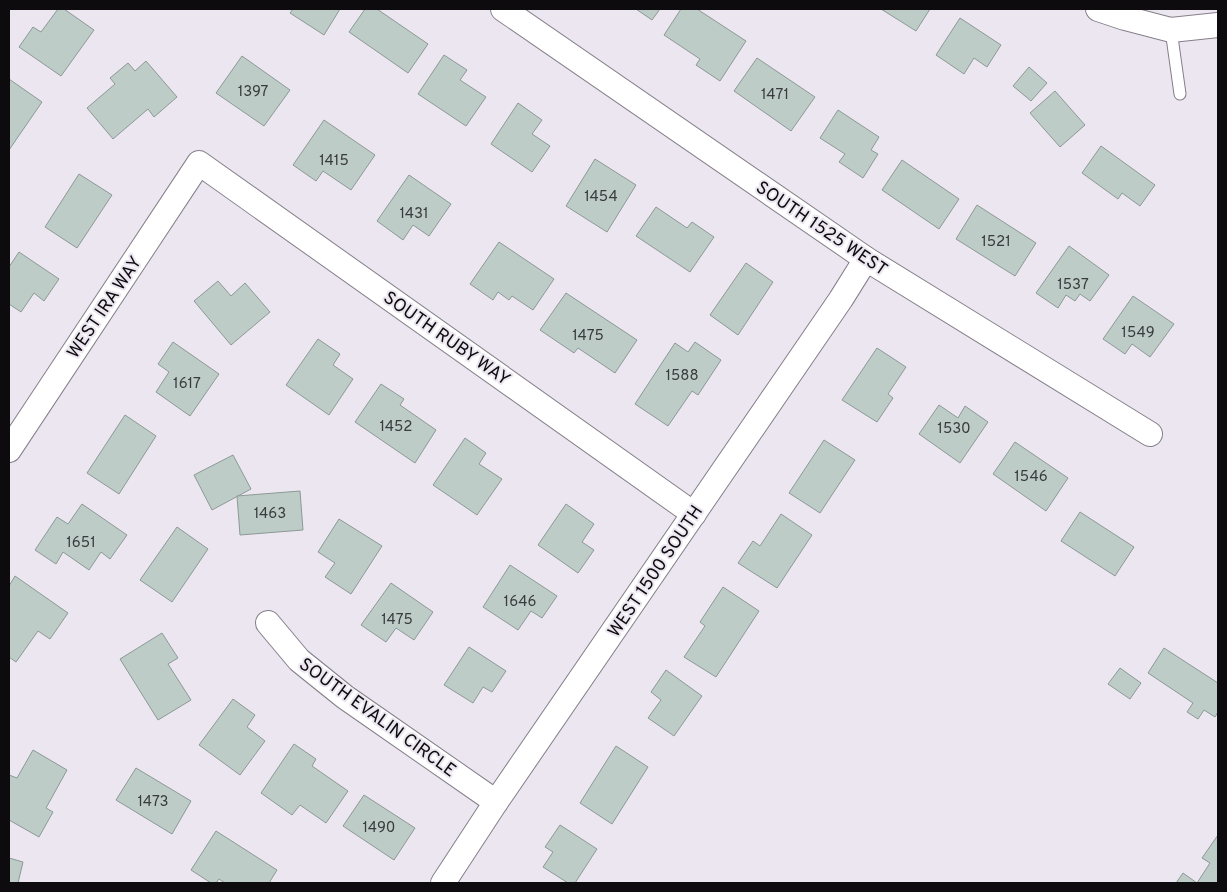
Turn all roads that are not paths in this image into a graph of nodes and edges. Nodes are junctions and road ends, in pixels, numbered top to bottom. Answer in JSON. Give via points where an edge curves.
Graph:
{"nodes":[{"id":1,"x":504,"y":9,"type":"edge"},
{"id":2,"x":1098,"y":9,"type":"edge"},
{"id":3,"x":1218,"y":25,"type":"edge"},
{"id":4,"x":1171,"y":30,"type":"junction"},
{"id":5,"x":1180,"y":94,"type":"dead end"},
{"id":6,"x":199,"y":163,"type":"joint"},
{"id":7,"x":866,"y":259,"type":"junction"},
{"id":8,"x":1150,"y":434,"type":"dead end"},
{"id":9,"x":9,"y":450,"type":"edge"},
{"id":10,"x":694,"y":514,"type":"junction"},
{"id":11,"x":268,"y":623,"type":"dead end"},
{"id":12,"x":496,"y":802,"type":"junction"},
{"id":13,"x":443,"y":883,"type":"edge"}],
"edges":[{"from":1,"to":7,"type":"street","name":"SOUTH 1525 WEST"},
{"from":2,"to":4,"type":"street"},
{"from":3,"to":4,"type":"street"},
{"from":4,"to":5,"type":"lane"},
{"from":6,"to":9,"type":"street","name":"WEST IRA WAY"},
{"from":6,"to":10,"type":"street","name":"SOUTH RUBY WAY"},
{"from":7,"to":8,"type":"street","name":"SOUTH 1525 WEST"},
{"from":7,"to":10,"type":"street","name":"WEST 1500 SOUTH"},
{"from":10,"to":12,"type":"street","name":"WEST 1500 SOUTH"},
{"from":11,"to":12,"type":"street","name":"SOUTH EVALIN CIRCLE","via":[[299,660],[345,697]]},
{"from":12,"to":13,"type":"street","name":"WEST 1500 SOUTH"}]}
